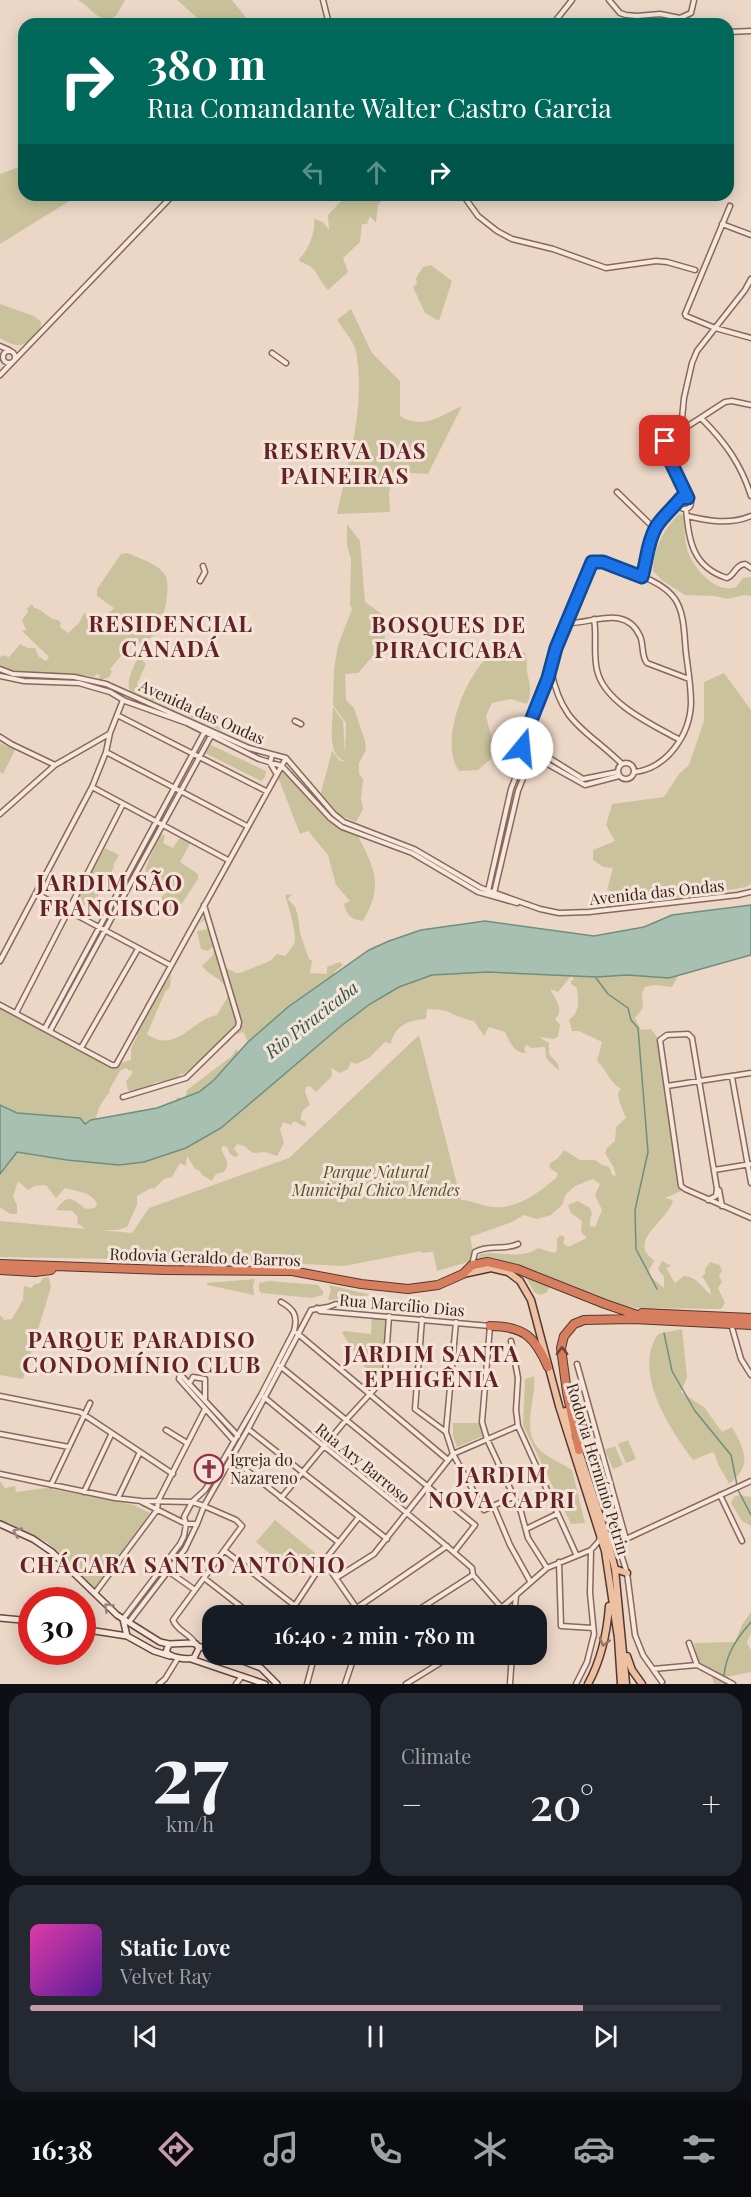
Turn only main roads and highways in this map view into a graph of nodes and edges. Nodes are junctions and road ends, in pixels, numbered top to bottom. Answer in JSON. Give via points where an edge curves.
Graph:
{"nodes":[{"id":1,"x":0,"y":1264,"type":"edge"},
{"id":2,"x":86,"y":1266,"type":"junction"},
{"id":3,"x":0,"y":1269,"type":"edge"},
{"id":4,"x":463,"y":1274,"type":"junction"},
{"id":5,"x":634,"y":1316,"type":"junction"},
{"id":6,"x":751,"y":1318,"type":"edge"},
{"id":7,"x":489,"y":1325,"type":"road end"},
{"id":8,"x":751,"y":1325,"type":"edge"},
{"id":9,"x":542,"y":1336,"type":"junction"},
{"id":10,"x":548,"y":1367,"type":"junction"},
{"id":11,"x":579,"y":1450,"type":"junction"},
{"id":12,"x":603,"y":1534,"type":"junction"},
{"id":13,"x":619,"y":1548,"type":"road end"},
{"id":14,"x":615,"y":1569,"type":"junction"},
{"id":15,"x":627,"y":1573,"type":"road end"},
{"id":16,"x":610,"y":1597,"type":"junction"},
{"id":17,"x":622,"y":1628,"type":"junction"},
{"id":18,"x":588,"y":1684,"type":"edge"},
{"id":19,"x":621,"y":1684,"type":"edge"},
{"id":20,"x":626,"y":1684,"type":"edge"},
{"id":21,"x":642,"y":1684,"type":"edge"}],
"edges":[{"from":1,"to":2,"type":"highway","name":"Rodovia Geraldo de Barros"},
{"from":2,"to":3,"type":"highway","name":"Rodovia Geraldo de Barros","via":[[35,1272]]},
{"from":2,"to":4,"type":"highway","name":"Rodovia Geraldo de Barros","via":[[292,1271],[408,1289],[438,1285]]},
{"from":4,"to":5,"type":"highway","via":[[472,1265],[498,1263]]},
{"from":4,"to":9,"type":"main road","name":"Rodovia Hermínio Petrin","via":[[484,1269],[515,1276],[527,1291]]},
{"from":5,"to":6,"type":"highway"},
{"from":5,"to":8,"type":"highway"},
{"from":11,"to":5,"type":"highway","one_way":true,"via":[[562,1356],[564,1336],[580,1321]]},
{"from":7,"to":10,"type":"highway","via":[[526,1334],[540,1348]]},
{"from":9,"to":10,"type":"main road","name":"Rodovia Hermínio Petrin"},
{"from":9,"to":11,"type":"main road","name":"Rodovia Hermínio Petrin"},
{"from":10,"to":12,"type":"main road","name":"Rodovia Hermínio Petrin"},
{"from":11,"to":12,"type":"main road","name":"Rodovia Hermínio Petrin"},
{"from":12,"to":13,"type":"main road"},
{"from":12,"to":14,"type":"main road","name":"Rodovia Hermínio Petrin"},
{"from":12,"to":16,"type":"main road","name":"Rodovia Hermínio Petrin"},
{"from":14,"to":15,"type":"main road"},
{"from":14,"to":17,"type":"main road","name":"Rodovia Hermínio Petrin"},
{"from":16,"to":18,"type":"main road","one_way":true,"via":[[608,1628]]},
{"from":16,"to":19,"type":"main road","name":"Rodovia Hermínio Petrin"},
{"from":17,"to":20,"type":"main road","name":"Rodovia Hermínio Petrin"},
{"from":17,"to":21,"type":"main road","via":[[628,1659]]}]}
